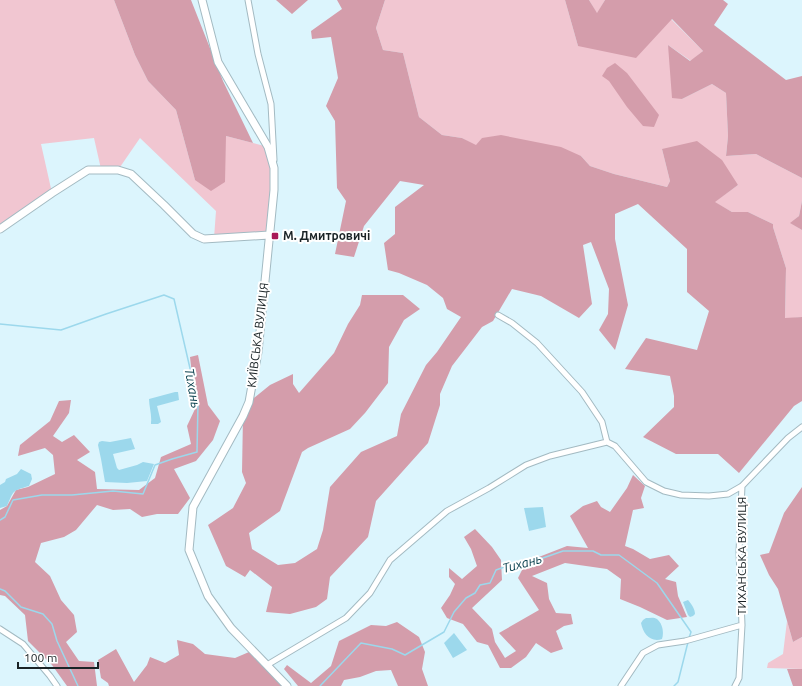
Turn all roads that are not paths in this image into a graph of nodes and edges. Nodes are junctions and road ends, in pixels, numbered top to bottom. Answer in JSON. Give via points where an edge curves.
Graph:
{"nodes":[{"id":1,"x":202,"y":0,"type":"edge"},
{"id":2,"x":248,"y":0,"type":"edge"},
{"id":3,"x":274,"y":168,"type":"junction"},
{"id":4,"x":0,"y":229,"type":"edge"},
{"id":5,"x":269,"y":235,"type":"junction"},
{"id":6,"x":498,"y":315,"type":"dead end"},
{"id":7,"x":802,"y":427,"type":"edge"},
{"id":8,"x":607,"y":442,"type":"junction"},
{"id":9,"x":742,"y":486,"type":"junction"},
{"id":10,"x":742,"y":626,"type":"junction"},
{"id":11,"x":0,"y":629,"type":"edge"},
{"id":12,"x":267,"y":664,"type":"junction"},
{"id":13,"x":57,"y":686,"type":"edge"},
{"id":14,"x":287,"y":686,"type":"edge"},
{"id":15,"x":621,"y":686,"type":"edge"},
{"id":16,"x":734,"y":686,"type":"edge"}],
"edges":[{"from":1,"to":3,"type":"main road","name":"КИЇВСЬКА ВУЛИЦЯ","via":[[218,62],[268,147]]},
{"from":2,"to":3,"type":"street","via":[[271,104]]},
{"from":3,"to":5,"type":"main road","name":"КИЇВСЬКА ВУЛИЦЯ"},
{"from":4,"to":5,"type":"main road","via":[[88,170],[118,170],[130,174],[193,234],[204,239]]},
{"from":5,"to":12,"type":"main road","name":"КИЇВСЬКА ВУЛИЦЯ","via":[[258,352],[249,402],[193,507],[189,550],[208,596],[232,628]]},
{"from":6,"to":8,"type":"street","via":[[537,343],[582,392],[602,422]]},
{"from":7,"to":9,"type":"street","name":"ТИХАНСЬКА ВУЛИЦЯ"},
{"from":8,"to":9,"type":"street","via":[[614,446],[646,482],[664,491],[681,495],[708,496],[728,494]]},
{"from":8,"to":12,"type":"street","via":[[550,456],[526,465],[447,511],[390,560],[370,593],[346,618]]},
{"from":9,"to":10,"type":"street","name":"ТИХАНСЬКА ВУЛИЦЯ","via":[[739,552]]},
{"from":10,"to":15,"type":"street","via":[[685,641],[658,645],[643,653]]},
{"from":10,"to":16,"type":"street","name":"ТИХАНСЬКА ВУЛИЦЯ","via":[[739,678]]},
{"from":11,"to":13,"type":"street","via":[[23,644]]},
{"from":12,"to":14,"type":"main road","name":"КИЇВСЬКА ВУЛИЦЯ"}]}
